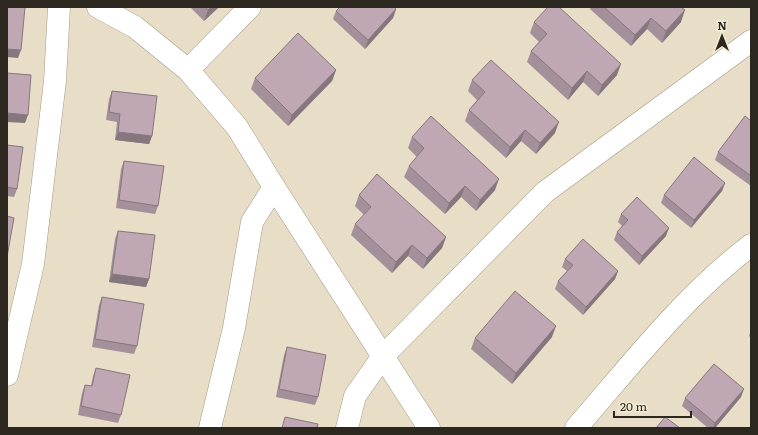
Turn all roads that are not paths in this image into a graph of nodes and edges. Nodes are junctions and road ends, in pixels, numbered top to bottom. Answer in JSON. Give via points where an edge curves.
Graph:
{"nodes":[{"id":1,"x":59,"y":7,"type":"edge"},
{"id":2,"x":98,"y":7,"type":"edge"},
{"id":3,"x":250,"y":7,"type":"edge"},
{"id":4,"x":751,"y":41,"type":"edge"},
{"id":5,"x":188,"y":70,"type":"junction"},
{"id":6,"x":274,"y":187,"type":"junction"},
{"id":7,"x":751,"y":245,"type":"edge"},
{"id":8,"x":383,"y":356,"type":"junction"},
{"id":9,"x":7,"y":375,"type":"edge"},
{"id":10,"x":431,"y":427,"type":"edge"},
{"id":11,"x":210,"y":428,"type":"edge"},
{"id":12,"x":347,"y":428,"type":"edge"},
{"id":13,"x":576,"y":428,"type":"edge"}],
"edges":[{"from":1,"to":9,"type":"street","via":[[55,81],[33,264]]},
{"from":2,"to":5,"type":"street","via":[[135,27]]},
{"from":3,"to":5,"type":"street"},
{"from":4,"to":8,"type":"street","via":[[545,192]]},
{"from":5,"to":6,"type":"street","via":[[237,127]]},
{"from":6,"to":8,"type":"street"},
{"from":6,"to":11,"type":"street","via":[[252,222],[234,328]]},
{"from":7,"to":13,"type":"street","via":[[680,309]]},
{"from":8,"to":10,"type":"street"},
{"from":8,"to":12,"type":"street","via":[[355,396]]}]}
